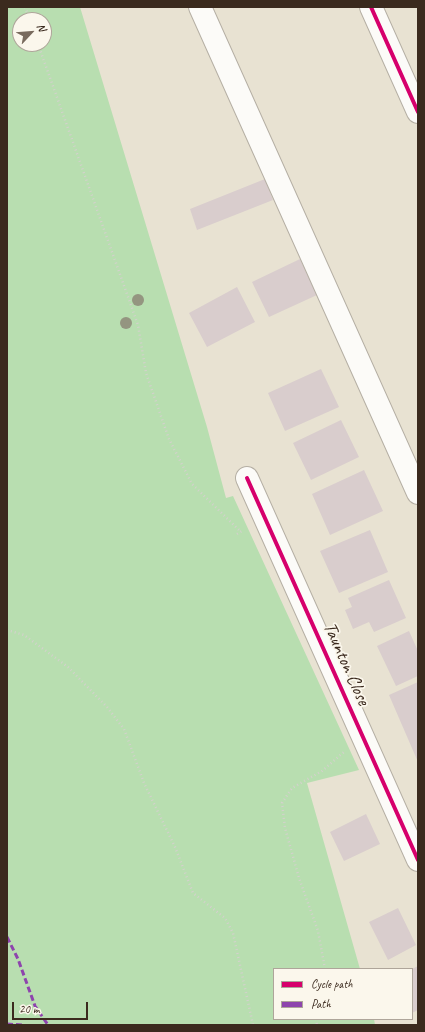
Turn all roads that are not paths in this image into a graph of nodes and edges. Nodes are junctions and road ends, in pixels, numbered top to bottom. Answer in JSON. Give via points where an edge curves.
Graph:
{"nodes":[{"id":1,"x":200,"y":7,"type":"edge"},
{"id":2,"x":371,"y":7,"type":"edge"},
{"id":3,"x":418,"y":112,"type":"edge"},
{"id":4,"x":247,"y":478,"type":"dead end"},
{"id":5,"x":418,"y":493,"type":"edge"},
{"id":6,"x":418,"y":860,"type":"edge"}],
"edges":[{"from":1,"to":5,"type":"street"},
{"from":2,"to":3,"type":"street"},
{"from":4,"to":6,"type":"street","name":"Taunton Close"}]}
